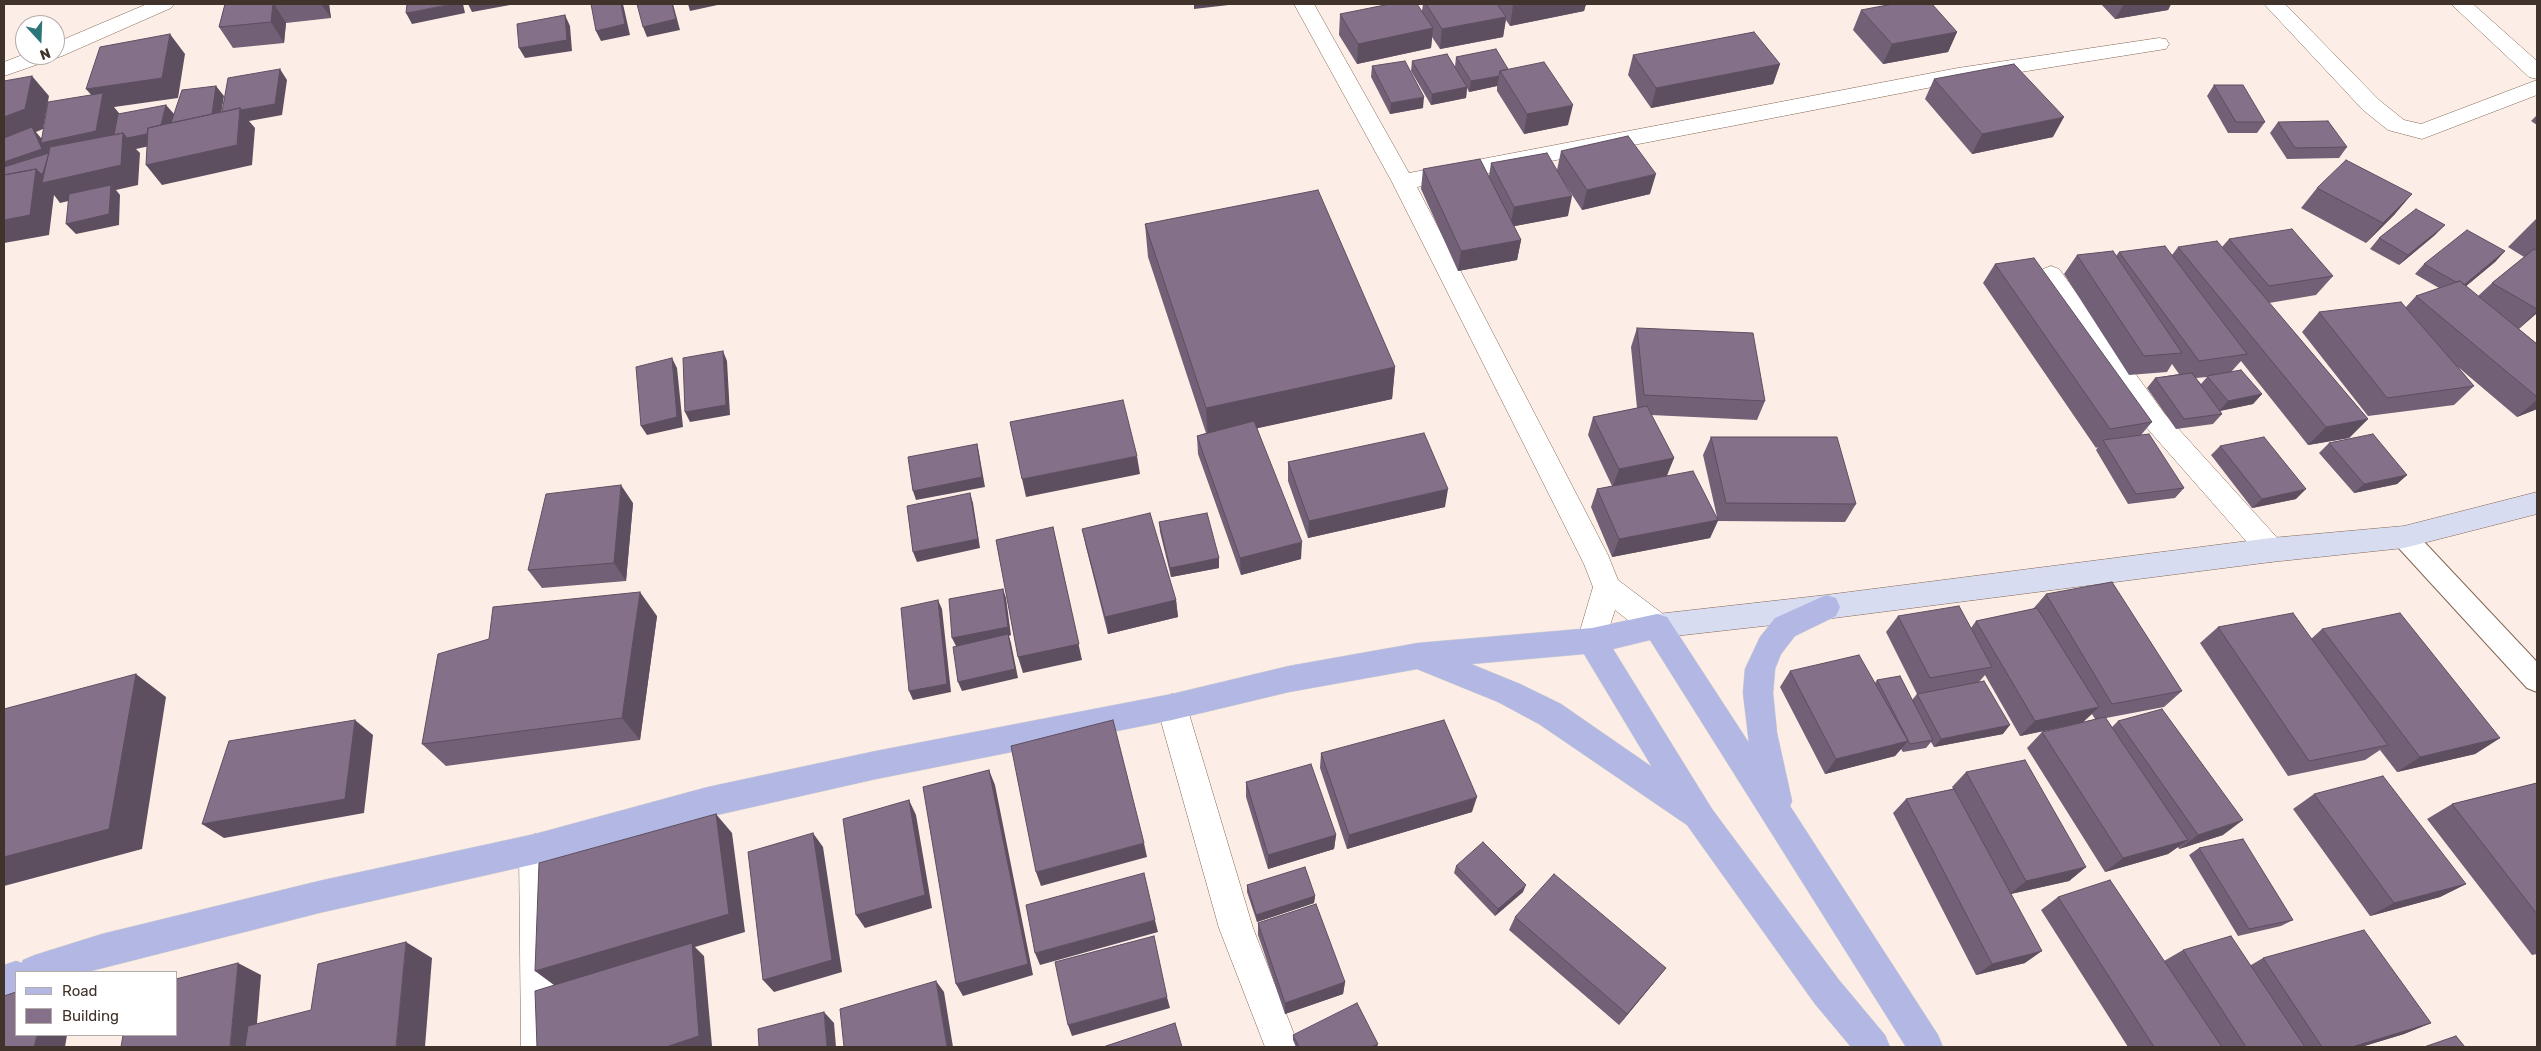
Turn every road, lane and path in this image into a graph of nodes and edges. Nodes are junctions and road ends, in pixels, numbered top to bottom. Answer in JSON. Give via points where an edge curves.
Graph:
{"nodes":[{"id":1,"x":164,"y":4,"type":"edge"},
{"id":2,"x":1304,"y":4,"type":"edge"},
{"id":3,"x":2274,"y":4,"type":"edge"},
{"id":4,"x":2461,"y":4,"type":"edge"},
{"id":5,"x":2160,"y":44,"type":"dead end"},
{"id":6,"x":65,"y":47,"type":"edge"},
{"id":7,"x":2537,"y":72,"type":"edge"},
{"id":8,"x":2537,"y":87,"type":"edge"},
{"id":9,"x":1403,"y":182,"type":"junction"},
{"id":10,"x":2051,"y":275,"type":"dead end"},
{"id":11,"x":2537,"y":503,"type":"edge"},
{"id":12,"x":2404,"y":537,"type":"junction"},
{"id":13,"x":2272,"y":550,"type":"junction"},
{"id":14,"x":1607,"y":586,"type":"junction"},
{"id":15,"x":1826,"y":607,"type":"junction"},
{"id":16,"x":1657,"y":626,"type":"junction"},
{"id":17,"x":1592,"y":641,"type":"junction"},
{"id":18,"x":1418,"y":656,"type":"junction"},
{"id":19,"x":2537,"y":680,"type":"edge"},
{"id":20,"x":1172,"y":707,"type":"junction"},
{"id":21,"x":1779,"y":817,"type":"junction"},
{"id":22,"x":1701,"y":819,"type":"junction"},
{"id":23,"x":535,"y":849,"type":"junction"},
{"id":24,"x":38,"y":971,"type":"edge"},
{"id":25,"x":538,"y":1047,"type":"edge"},
{"id":26,"x":1282,"y":1047,"type":"edge"},
{"id":27,"x":1873,"y":1047,"type":"edge"},
{"id":28,"x":1926,"y":1047,"type":"edge"}],
"edges":[{"from":1,"to":6,"type":"street"},
{"from":2,"to":9,"type":"street"},
{"from":3,"to":8,"type":"street","via":[[2371,105],[2396,125],[2422,132]]},
{"from":4,"to":7,"type":"street"},
{"from":5,"to":9,"type":"street","via":[[1958,75]]},
{"from":9,"to":14,"type":"street"},
{"from":10,"to":13,"type":"street","via":[[2155,420]]},
{"from":11,"to":12,"type":"main road"},
{"from":12,"to":13,"type":"main road"},
{"from":12,"to":19,"type":"lane"},
{"from":13,"to":15,"type":"main road"},
{"from":14,"to":16,"type":"street"},
{"from":14,"to":17,"type":"street"},
{"from":15,"to":16,"type":"main road"},
{"from":15,"to":21,"type":"main road","via":[[1785,627],[1770,646],[1760,669],[1761,725]]},
{"from":16,"to":17,"type":"main road"},
{"from":16,"to":21,"type":"main road"},
{"from":17,"to":18,"type":"main road"},
{"from":17,"to":22,"type":"main road"},
{"from":18,"to":20,"type":"main road","via":[[1289,679]]},
{"from":18,"to":22,"type":"main road","via":[[1509,693],[1550,714]]},
{"from":20,"to":23,"type":"main road","via":[[717,800]]},
{"from":20,"to":26,"type":"street","via":[[1236,928]]},
{"from":21,"to":28,"type":"main road"},
{"from":22,"to":27,"type":"main road","via":[[1828,992]]},
{"from":23,"to":24,"type":"main road","via":[[319,897],[102,951]]},
{"from":23,"to":25,"type":"street"}]}
